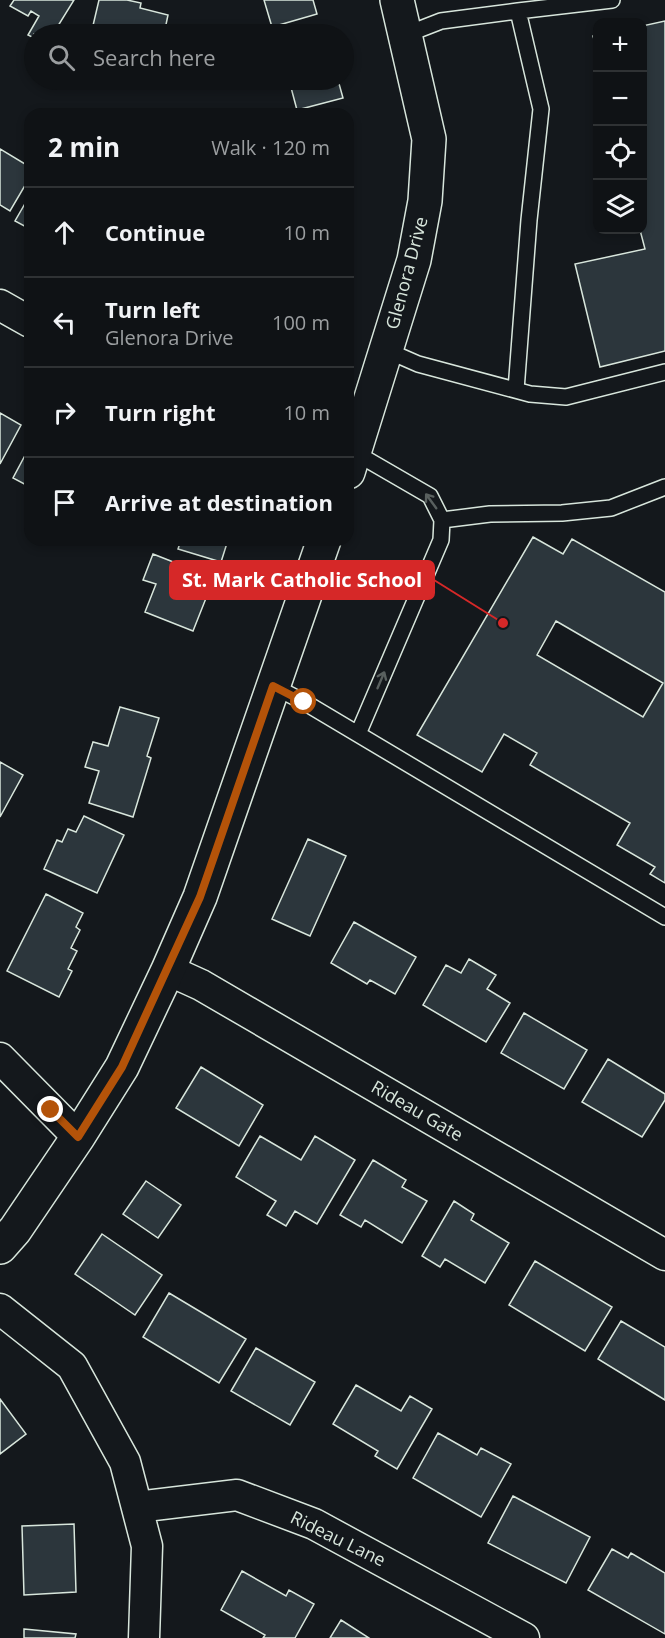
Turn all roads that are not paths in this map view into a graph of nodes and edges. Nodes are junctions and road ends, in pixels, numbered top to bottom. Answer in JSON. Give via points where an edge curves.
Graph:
{"nodes":[{"id":1,"x":397,"y":0,"type":"edge"},
{"id":2,"x":612,"y":0,"type":"edge"},
{"id":3,"x":518,"y":11,"type":"junction"},
{"id":4,"x":405,"y":35,"type":"junction"},
{"id":5,"x":0,"y":305,"type":"edge"},
{"id":6,"x":24,"y":319,"type":"edge"},
{"id":7,"x":386,"y":350,"type":"junction"},
{"id":8,"x":665,"y":372,"type":"edge"},
{"id":9,"x":516,"y":390,"type":"junction"},
{"id":10,"x":354,"y":452,"type":"edge"},
{"id":11,"x":354,"y":463,"type":"edge"},
{"id":12,"x":665,"y":487,"type":"edge"},
{"id":13,"x":442,"y":520,"type":"junction"},
{"id":14,"x":322,"y":546,"type":"edge"},
{"id":15,"x":273,"y":686,"type":"junction"},
{"id":16,"x":358,"y":734,"type":"junction"},
{"id":17,"x":665,"y":917,"type":"edge"},
{"id":18,"x":168,"y":970,"type":"junction"},
{"id":19,"x":0,"y":1058,"type":"edge"},
{"id":20,"x":78,"y":1137,"type":"junction"},
{"id":21,"x":0,"y":1247,"type":"edge"},
{"id":22,"x":665,"y":1255,"type":"edge"},
{"id":23,"x":0,"y":1309,"type":"edge"},
{"id":24,"x":137,"y":1507,"type":"junction"},
{"id":25,"x":144,"y":1638,"type":"edge"},
{"id":26,"x":524,"y":1638,"type":"edge"}],
"edges":[{"from":1,"to":4,"type":"street","name":"Glenora Drive"},
{"from":2,"to":3,"type":"lane"},
{"from":3,"to":4,"type":"lane","via":[[441,21]]},
{"from":3,"to":9,"type":"lane","via":[[541,109]]},
{"from":4,"to":7,"type":"street","name":"Glenora Drive","via":[[429,139],[425,201],[414,260]]},
{"from":5,"to":6,"type":"street"},
{"from":7,"to":9,"type":"lane","via":[[418,364]]},
{"from":7,"to":10,"type":"street","name":"Glenora Drive"},
{"from":8,"to":9,"type":"lane","via":[[566,397]]},
{"from":13,"to":11,"type":"lane","one_way":true,"via":[[430,496]]},
{"from":12,"to":13,"type":"lane","via":[[611,508]]},
{"from":16,"to":13,"type":"lane","one_way":true,"via":[[441,540]]},
{"from":14,"to":15,"type":"street"},
{"from":15,"to":16,"type":"lane"},
{"from":15,"to":18,"type":"street","via":[[200,897]]},
{"from":16,"to":17,"type":"lane"},
{"from":18,"to":20,"type":"street","via":[[122,1067]]},
{"from":18,"to":22,"type":"street","name":"Rideau Gate"},
{"from":19,"to":20,"type":"street"},
{"from":20,"to":21,"type":"street"},
{"from":23,"to":24,"type":"street","via":[[72,1366],[125,1462]]},
{"from":24,"to":25,"type":"street","via":[[147,1545]]},
{"from":24,"to":26,"type":"street","name":"Rideau Lane","via":[[237,1495],[314,1524]]}]}
